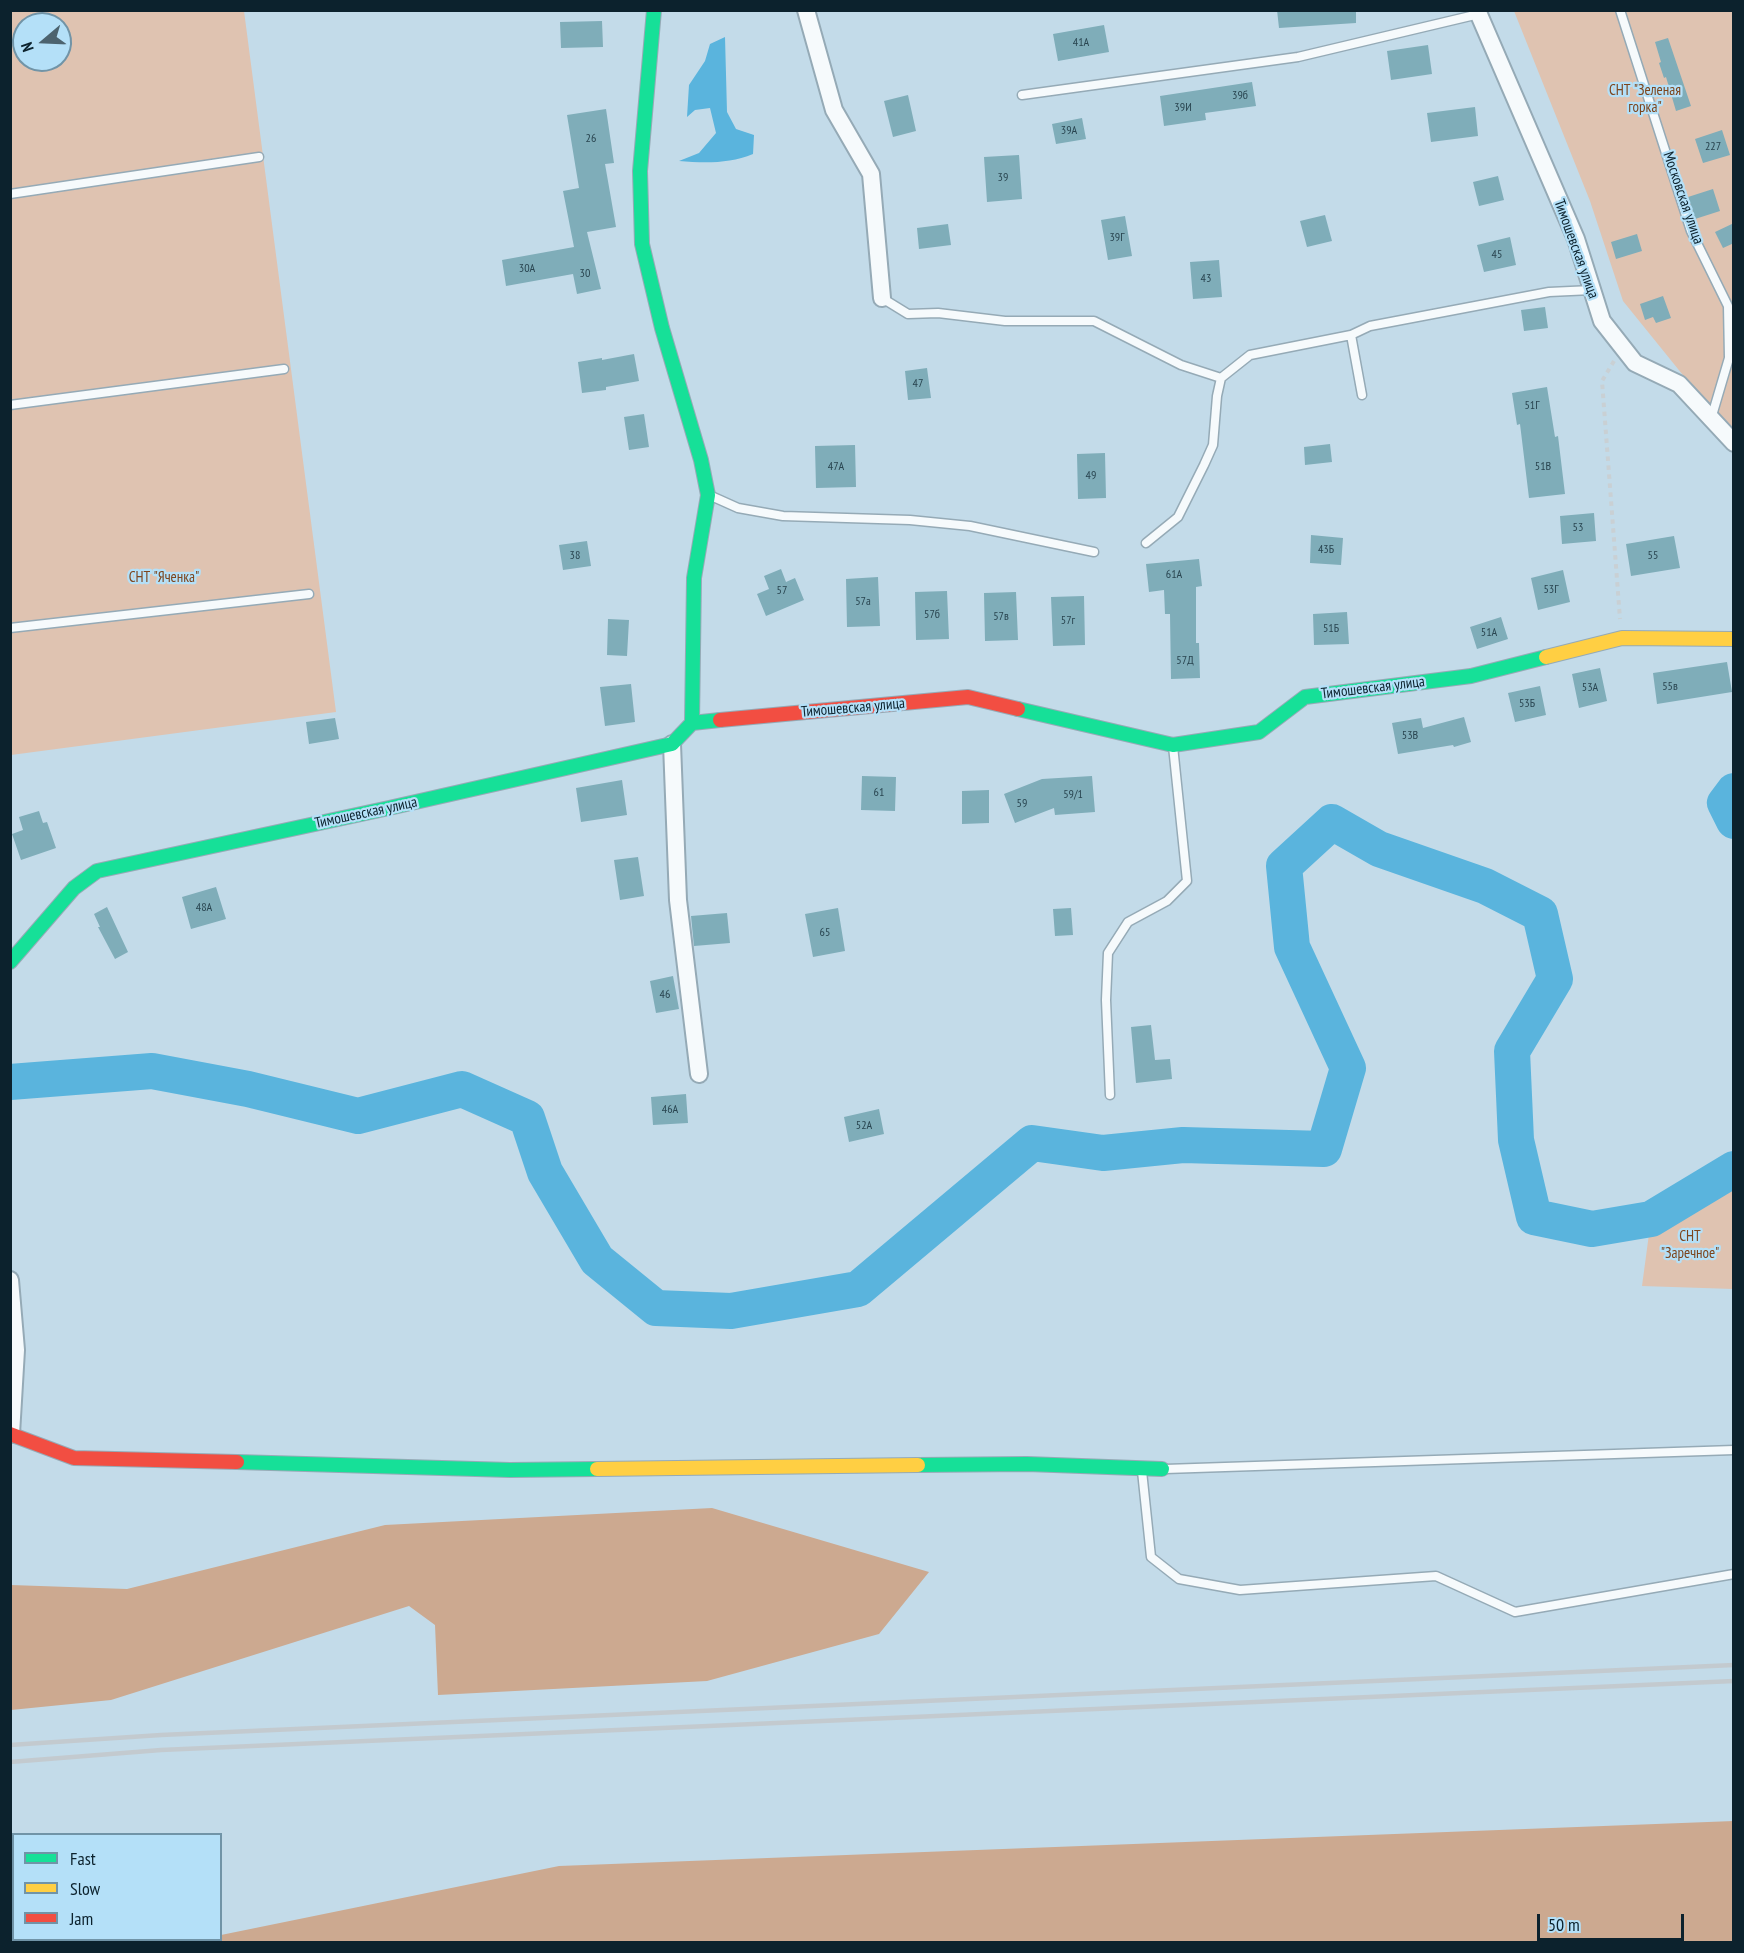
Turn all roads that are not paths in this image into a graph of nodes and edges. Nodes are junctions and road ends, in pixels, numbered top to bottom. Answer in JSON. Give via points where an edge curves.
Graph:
{"nodes":[{"id":1,"x":654,"y":10,"type":"edge"},
{"id":2,"x":806,"y":10,"type":"edge"},
{"id":3,"x":1620,"y":10,"type":"edge"},
{"id":4,"x":1478,"y":12,"type":"edge"},
{"id":5,"x":1022,"y":95,"type":"dead end"},
{"id":6,"x":259,"y":157,"type":"dead end"},
{"id":7,"x":10,"y":194,"type":"edge"},
{"id":8,"x":1593,"y":290,"type":"junction"},
{"id":9,"x":882,"y":298,"type":"joint"},
{"id":10,"x":1351,"y":335,"type":"junction"},
{"id":11,"x":284,"y":369,"type":"dead end"},
{"id":12,"x":1221,"y":378,"type":"junction"},
{"id":13,"x":1362,"y":395,"type":"dead end"},
{"id":14,"x":10,"y":405,"type":"edge"},
{"id":15,"x":1711,"y":419,"type":"junction"},
{"id":16,"x":1734,"y":443,"type":"edge"},
{"id":17,"x":708,"y":495,"type":"junction"},
{"id":18,"x":1146,"y":543,"type":"dead end"},
{"id":19,"x":1094,"y":552,"type":"dead end"},
{"id":20,"x":309,"y":594,"type":"dead end"},
{"id":21,"x":10,"y":628,"type":"edge"},
{"id":22,"x":1734,"y":639,"type":"edge"},
{"id":23,"x":692,"y":723,"type":"junction"},
{"id":24,"x":672,"y":744,"type":"junction"},
{"id":25,"x":1173,"y":745,"type":"junction"},
{"id":26,"x":10,"y":962,"type":"edge"},
{"id":27,"x":699,"y":1074,"type":"dead end"},
{"id":28,"x":1110,"y":1095,"type":"dead end"},
{"id":29,"x":10,"y":1280,"type":"edge"},
{"id":30,"x":11,"y":1434,"type":"edge"},
{"id":31,"x":1734,"y":1450,"type":"edge"},
{"id":32,"x":1142,"y":1469,"type":"junction"},
{"id":33,"x":1162,"y":1469,"type":"joint"},
{"id":34,"x":1734,"y":1574,"type":"edge"}],
"edges":[{"from":1,"to":17,"type":"street","via":[[640,171],[642,244]]},
{"from":2,"to":9,"type":"street","via":[[834,110],[871,174]]},
{"from":3,"to":15,"type":"lane","name":"Московская улица","via":[[1692,231],[1728,306],[1729,358]]},
{"from":4,"to":5,"type":"lane","via":[[1298,57]]},
{"from":4,"to":8,"type":"street","name":"Тимошевская улица","via":[[1576,239]]},
{"from":6,"to":7,"type":"lane"},
{"from":8,"to":10,"type":"lane","via":[[1549,292],[1370,326]]},
{"from":8,"to":15,"type":"street","name":"Тимошевская улица","via":[[1602,321],[1635,363],[1679,384]]},
{"from":9,"to":12,"type":"lane","via":[[908,314],[938,313],[1005,321],[1094,321],[1181,365]]},
{"from":10,"to":12,"type":"lane","via":[[1250,355]]},
{"from":10,"to":13,"type":"lane"},
{"from":11,"to":14,"type":"lane"},
{"from":12,"to":18,"type":"lane","via":[[1213,445],[1204,465],[1178,517]]},
{"from":15,"to":16,"type":"street","name":"Тимошевская улица"},
{"from":17,"to":19,"type":"lane","via":[[738,508],[783,516],[970,526]]},
{"from":17,"to":23,"type":"street","via":[[694,578]]},
{"from":20,"to":21,"type":"lane"},
{"from":22,"to":25,"type":"street","name":"Тимошевская улица","via":[[1622,638],[1471,676],[1305,697],[1259,732]]},
{"from":23,"to":24,"type":"street"},
{"from":23,"to":25,"type":"street","name":"Тимошевская улица","via":[[968,697]]},
{"from":24,"to":26,"type":"street","name":"Тимошевская улица","via":[[97,871],[74,888]]},
{"from":24,"to":27,"type":"street","via":[[678,900]]},
{"from":25,"to":28,"type":"lane","via":[[1186,881],[1167,901],[1128,922],[1108,953]]},
{"from":29,"to":30,"type":"street","via":[[16,1350]]},
{"from":30,"to":32,"type":"street","via":[[74,1458],[510,1470],[1027,1464]]},
{"from":31,"to":33,"type":"lane"},
{"from":32,"to":33,"type":"street"},
{"from":32,"to":34,"type":"lane","via":[[1151,1557],[1179,1579],[1240,1590],[1436,1576],[1515,1612]]}]}
